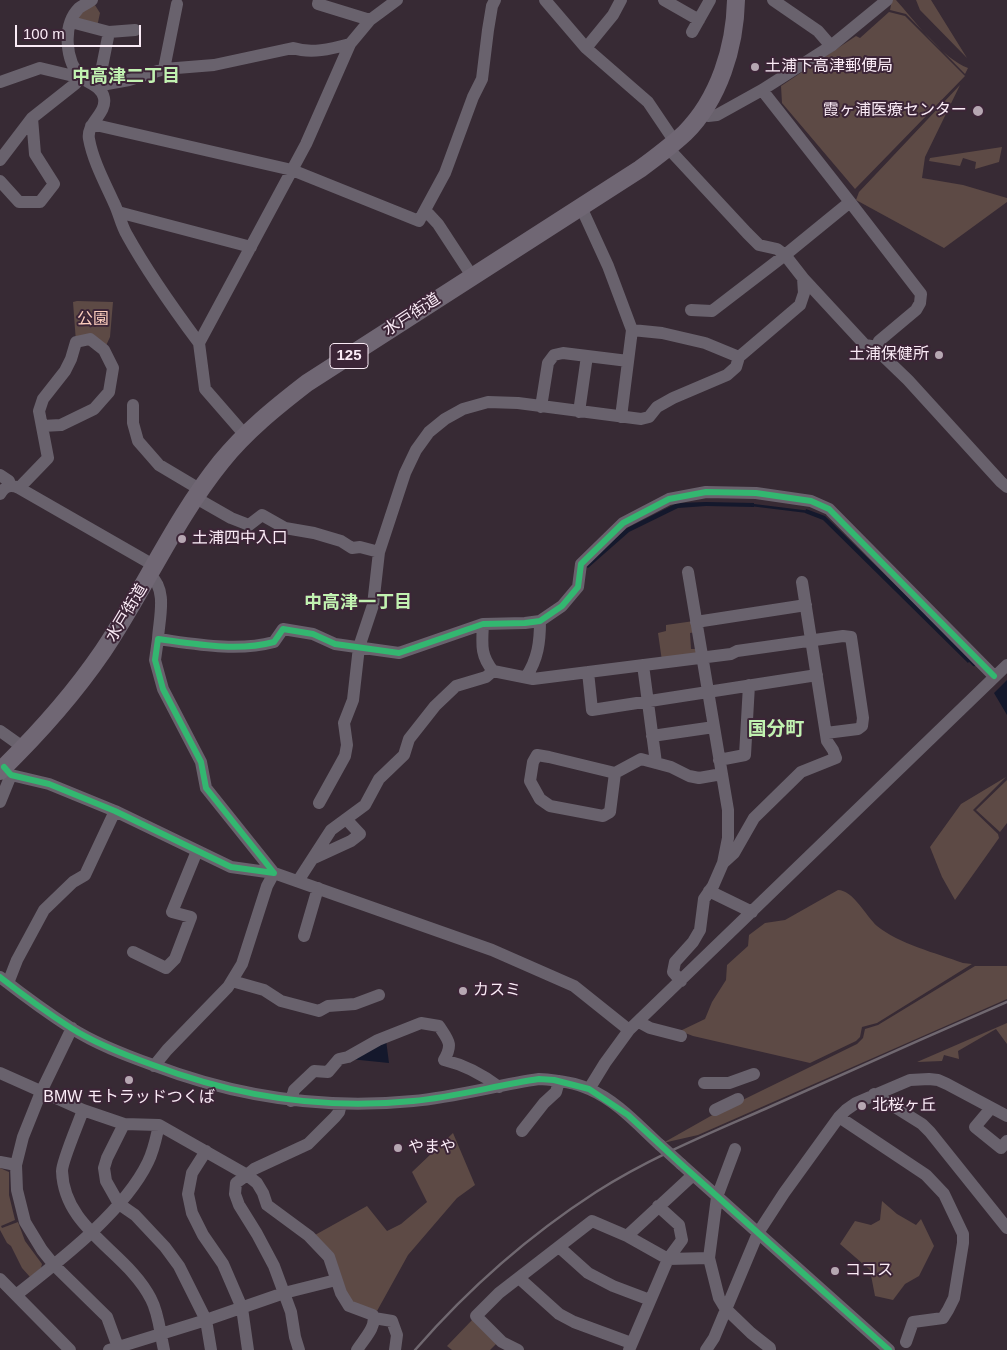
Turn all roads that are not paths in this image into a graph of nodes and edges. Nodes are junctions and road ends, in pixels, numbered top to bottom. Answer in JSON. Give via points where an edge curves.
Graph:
{"nodes":[{"id":1,"x":92,"y":0,"type":"edge"},
{"id":2,"x":319,"y":0,"type":"edge"},
{"id":3,"x":396,"y":0,"type":"edge"},
{"id":4,"x":495,"y":0,"type":"edge"},
{"id":5,"x":545,"y":0,"type":"edge"},
{"id":6,"x":621,"y":0,"type":"edge"},
{"id":7,"x":664,"y":0,"type":"edge"},
{"id":8,"x":710,"y":0,"type":"edge"},
{"id":9,"x":736,"y":0,"type":"edge"},
{"id":10,"x":773,"y":0,"type":"edge"},
{"id":11,"x":887,"y":0,"type":"edge"},
{"id":12,"x":177,"y":4,"type":"dead end"},
{"id":13,"x":370,"y":20,"type":"junction"},
{"id":14,"x":699,"y":20,"type":"junction"},
{"id":15,"x":71,"y":22,"type":"junction"},
{"id":16,"x":135,"y":30,"type":"dead end"},
{"id":17,"x":110,"y":32,"type":"junction"},
{"id":18,"x":692,"y":32,"type":"dead end"},
{"id":19,"x":350,"y":44,"type":"junction"},
{"id":20,"x":831,"y":46,"type":"junction"},
{"id":21,"x":586,"y":48,"type":"junction"},
{"id":22,"x":164,"y":69,"type":"junction"},
{"id":23,"x":85,"y":78,"type":"junction"},
{"id":24,"x":0,"y":82,"type":"edge"},
{"id":25,"x":762,"y":90,"type":"junction"},
{"id":26,"x":701,"y":113,"type":"junction"},
{"id":27,"x":32,"y":118,"type":"junction"},
{"id":28,"x":91,"y":126,"type":"junction"},
{"id":29,"x":671,"y":145,"type":"junction"},
{"id":30,"x":0,"y":160,"type":"edge"},
{"id":31,"x":292,"y":170,"type":"junction"},
{"id":32,"x":0,"y":181,"type":"edge"},
{"id":33,"x":850,"y":202,"type":"junction"},
{"id":34,"x":581,"y":206,"type":"junction"},
{"id":35,"x":425,"y":210,"type":"junction"},
{"id":36,"x":118,"y":212,"type":"junction"},
{"id":37,"x":251,"y":247,"type":"junction"},
{"id":38,"x":785,"y":255,"type":"junction"},
{"id":39,"x":472,"y":276,"type":"junction"},
{"id":40,"x":803,"y":278,"type":"junction"},
{"id":41,"x":691,"y":310,"type":"dead end"},
{"id":42,"x":632,"y":330,"type":"junction"},
{"id":43,"x":199,"y":342,"type":"junction"},
{"id":44,"x":877,"y":347,"type":"junction"},
{"id":45,"x":587,"y":356,"type":"junction"},
{"id":46,"x":739,"y":357,"type":"junction"},
{"id":47,"x":628,"y":361,"type":"junction"},
{"id":48,"x":133,"y":405,"type":"dead end"},
{"id":49,"x":541,"y":407,"type":"junction"},
{"id":50,"x":579,"y":412,"type":"junction"},
{"id":51,"x":621,"y":417,"type":"junction"},
{"id":52,"x":42,"y":426,"type":"junction"},
{"id":53,"x":245,"y":435,"type":"junction"},
{"id":54,"x":0,"y":475,"type":"edge"},
{"id":55,"x":15,"y":487,"type":"junction"},
{"id":56,"x":1007,"y":487,"type":"edge"},
{"id":57,"x":0,"y":494,"type":"edge"},
{"id":58,"x":199,"y":494,"type":"junction"},
{"id":59,"x":379,"y":552,"type":"junction"},
{"id":60,"x":152,"y":570,"type":"junction"},
{"id":61,"x":688,"y":572,"type":"dead end"},
{"id":62,"x":802,"y":582,"type":"dead end"},
{"id":63,"x":806,"y":605,"type":"junction"},
{"id":64,"x":540,"y":621,"type":"junction"},
{"id":65,"x":696,"y":622,"type":"junction"},
{"id":66,"x":483,"y":624,"type":"junction"},
{"id":67,"x":158,"y":639,"type":"junction"},
{"id":68,"x":811,"y":640,"type":"junction"},
{"id":69,"x":359,"y":647,"type":"junction"},
{"id":70,"x":702,"y":658,"type":"junction"},
{"id":71,"x":1007,"y":664,"type":"edge"},
{"id":72,"x":643,"y":665,"type":"junction"},
{"id":73,"x":493,"y":672,"type":"junction"},
{"id":74,"x":588,"y":672,"type":"junction"},
{"id":75,"x":817,"y":675,"type":"junction"},
{"id":76,"x":994,"y":676,"type":"junction"},
{"id":77,"x":526,"y":677,"type":"junction"},
{"id":78,"x":749,"y":685,"type":"junction"},
{"id":79,"x":708,"y":692,"type":"junction"},
{"id":80,"x":648,"y":701,"type":"junction"},
{"id":81,"x":714,"y":727,"type":"junction"},
{"id":82,"x":0,"y":731,"type":"edge"},
{"id":83,"x":826,"y":733,"type":"junction"},
{"id":84,"x":652,"y":736,"type":"junction"},
{"id":85,"x":24,"y":748,"type":"junction"},
{"id":86,"x":719,"y":760,"type":"junction"},
{"id":87,"x":656,"y":763,"type":"junction"},
{"id":88,"x":5,"y":771,"type":"edge"},
{"id":89,"x":615,"y":773,"type":"junction"},
{"id":90,"x":722,"y":774,"type":"junction"},
{"id":91,"x":0,"y":802,"type":"edge"},
{"id":92,"x":319,"y":803,"type":"dead end"},
{"id":93,"x":115,"y":811,"type":"junction"},
{"id":94,"x":346,"y":819,"type":"junction"},
{"id":95,"x":197,"y":851,"type":"junction"},
{"id":96,"x":314,"y":858,"type":"junction"},
{"id":97,"x":723,"y":863,"type":"junction"},
{"id":98,"x":274,"y":873,"type":"junction"},
{"id":99,"x":298,"y":881,"type":"junction"},
{"id":100,"x":318,"y":888,"type":"junction"},
{"id":101,"x":709,"y":892,"type":"junction"},
{"id":102,"x":752,"y":912,"type":"junction"},
{"id":103,"x":304,"y":936,"type":"dead end"},
{"id":104,"x":133,"y":952,"type":"dead end"},
{"id":105,"x":4,"y":980,"type":"edge"},
{"id":106,"x":681,"y":980,"type":"junction"},
{"id":107,"x":232,"y":981,"type":"junction"},
{"id":108,"x":379,"y":995,"type":"dead end"},
{"id":109,"x":634,"y":1026,"type":"junction"},
{"id":110,"x":72,"y":1028,"type":"junction"},
{"id":111,"x":681,"y":1036,"type":"dead end"},
{"id":112,"x":154,"y":1066,"type":"junction"},
{"id":113,"x":0,"y":1074,"type":"edge"},
{"id":114,"x":754,"y":1074,"type":"dead end"},
{"id":115,"x":559,"y":1081,"type":"junction"},
{"id":116,"x":704,"y":1083,"type":"dead end"},
{"id":117,"x":499,"y":1087,"type":"junction"},
{"id":118,"x":589,"y":1089,"type":"junction"},
{"id":119,"x":41,"y":1092,"type":"junction"},
{"id":120,"x":874,"y":1094,"type":"junction"},
{"id":121,"x":738,"y":1099,"type":"dead end"},
{"id":122,"x":291,"y":1101,"type":"junction"},
{"id":123,"x":341,"y":1104,"type":"junction"},
{"id":124,"x":991,"y":1108,"type":"junction"},
{"id":125,"x":83,"y":1110,"type":"junction"},
{"id":126,"x":715,"y":1110,"type":"dead end"},
{"id":127,"x":1007,"y":1116,"type":"edge"},
{"id":128,"x":839,"y":1117,"type":"junction"},
{"id":129,"x":124,"y":1124,"type":"junction"},
{"id":130,"x":159,"y":1125,"type":"junction"},
{"id":131,"x":522,"y":1131,"type":"dead end"},
{"id":132,"x":1007,"y":1141,"type":"edge"},
{"id":133,"x":735,"y":1149,"type":"dead end"},
{"id":134,"x":206,"y":1151,"type":"junction"},
{"id":135,"x":0,"y":1162,"type":"edge"},
{"id":136,"x":16,"y":1165,"type":"junction"},
{"id":137,"x":247,"y":1175,"type":"junction"},
{"id":138,"x":693,"y":1175,"type":"junction"},
{"id":139,"x":717,"y":1197,"type":"junction"},
{"id":140,"x":119,"y":1204,"type":"junction"},
{"id":141,"x":658,"y":1206,"type":"junction"},
{"id":142,"x":1007,"y":1228,"type":"edge"},
{"id":143,"x":90,"y":1232,"type":"junction"},
{"id":144,"x":758,"y":1233,"type":"junction"},
{"id":145,"x":627,"y":1236,"type":"junction"},
{"id":146,"x":559,"y":1247,"type":"junction"},
{"id":147,"x":709,"y":1258,"type":"junction"},
{"id":148,"x":668,"y":1259,"type":"junction"},
{"id":149,"x":54,"y":1265,"type":"junction"},
{"id":150,"x":518,"y":1278,"type":"junction"},
{"id":151,"x":0,"y":1279,"type":"edge"},
{"id":152,"x":336,"y":1280,"type":"junction"},
{"id":153,"x":284,"y":1292,"type":"junction"},
{"id":154,"x":16,"y":1295,"type":"junction"},
{"id":155,"x":650,"y":1300,"type":"junction"},
{"id":156,"x":242,"y":1308,"type":"junction"},
{"id":157,"x":726,"y":1308,"type":"junction"},
{"id":158,"x":374,"y":1318,"type":"junction"},
{"id":159,"x":206,"y":1320,"type":"junction"},
{"id":160,"x":161,"y":1334,"type":"junction"},
{"id":161,"x":906,"y":1342,"type":"dead end"},
{"id":162,"x":630,"y":1347,"type":"edge"},
{"id":163,"x":116,"y":1349,"type":"edge"},
{"id":164,"x":70,"y":1350,"type":"edge"},
{"id":165,"x":164,"y":1350,"type":"edge"},
{"id":166,"x":211,"y":1350,"type":"edge"},
{"id":167,"x":248,"y":1350,"type":"edge"},
{"id":168,"x":299,"y":1350,"type":"edge"},
{"id":169,"x":357,"y":1350,"type":"edge"},
{"id":170,"x":395,"y":1350,"type":"edge"},
{"id":171,"x":518,"y":1350,"type":"edge"},
{"id":172,"x":706,"y":1350,"type":"edge"},
{"id":173,"x":770,"y":1350,"type":"edge"},
{"id":174,"x":889,"y":1350,"type":"edge"}],
"edges":[{"from":1,"to":15,"type":"street","via":[[80,8]]},
{"from":2,"to":13,"type":"street","via":[[318,4]]},
{"from":3,"to":13,"type":"street"},
{"from":4,"to":35,"type":"street","via":[[482,79],[445,173]]},
{"from":5,"to":21,"type":"street"},
{"from":6,"to":21,"type":"street"},
{"from":7,"to":14,"type":"street"},
{"from":8,"to":14,"type":"street"},
{"from":9,"to":26,"type":"highway","name":"水戸街道","number":"125","via":[[727,59]]},
{"from":10,"to":20,"type":"street","via":[[818,31]]},
{"from":11,"to":20,"type":"street"},
{"from":12,"to":22,"type":"street"},
{"from":13,"to":19,"type":"street"},
{"from":14,"to":18,"type":"street"},
{"from":15,"to":17,"type":"street"},
{"from":15,"to":23,"type":"street","via":[[69,58]]},
{"from":16,"to":17,"type":"street"},
{"from":17,"to":23,"type":"street","via":[[101,72]]},
{"from":19,"to":22,"type":"street","via":[[302,51],[292,48],[214,65]]},
{"from":19,"to":31,"type":"street"},
{"from":20,"to":25,"type":"street"},
{"from":21,"to":29,"type":"street","via":[[648,102]]},
{"from":22,"to":23,"type":"street","via":[[107,84]]},
{"from":23,"to":24,"type":"street","via":[[40,68]]},
{"from":23,"to":27,"type":"street"},
{"from":23,"to":28,"type":"street","via":[[104,96],[102,110]]},
{"from":25,"to":26,"type":"street","via":[[717,115]]},
{"from":25,"to":33,"type":"street"},
{"from":26,"to":29,"type":"highway","name":"水戸街道","number":"125"},
{"from":27,"to":30,"type":"street"},
{"from":27,"to":32,"type":"street","via":[[35,154],[54,184],[40,202],[19,202]]},
{"from":28,"to":31,"type":"street"},
{"from":28,"to":36,"type":"street","via":[[89,141]]},
{"from":29,"to":34,"type":"highway","name":"水戸街道","number":"125"},
{"from":29,"to":38,"type":"street","via":[[759,245],[777,249]]},
{"from":31,"to":35,"type":"street","via":[[419,221]]},
{"from":31,"to":37,"type":"street"},
{"from":33,"to":38,"type":"street"},
{"from":33,"to":44,"type":"street","via":[[921,294],[916,310],[879,341]]},
{"from":34,"to":39,"type":"highway","name":"水戸街道","number":"125"},
{"from":34,"to":42,"type":"street"},
{"from":35,"to":39,"type":"street"},
{"from":36,"to":37,"type":"street"},
{"from":36,"to":43,"type":"street","via":[[126,233],[158,287]]},
{"from":37,"to":43,"type":"street"},
{"from":38,"to":40,"type":"street"},
{"from":38,"to":41,"type":"street","via":[[712,311]]},
{"from":39,"to":53,"type":"highway","name":"水戸街道","number":"125","via":[[307,383]]},
{"from":40,"to":44,"type":"street","via":[[865,345]]},
{"from":40,"to":46,"type":"street","via":[[804,293],[800,305]]},
{"from":42,"to":46,"type":"street","via":[[705,343]]},
{"from":42,"to":47,"type":"street"},
{"from":43,"to":53,"type":"street","via":[[205,389]]},
{"from":44,"to":56,"type":"street"},
{"from":45,"to":47,"type":"street"},
{"from":45,"to":49,"type":"street","via":[[554,355],[548,364]]},
{"from":45,"to":50,"type":"street"},
{"from":46,"to":51,"type":"street","via":[[727,375],[673,398],[657,407],[649,417]]},
{"from":47,"to":51,"type":"street"},
{"from":48,"to":58,"type":"street","via":[[138,442],[159,465]]},
{"from":49,"to":50,"type":"street"},
{"from":49,"to":59,"type":"street","via":[[488,402],[463,409],[429,432],[405,473]]},
{"from":50,"to":51,"type":"street"},
{"from":52,"to":52,"type":"street","via":[[39,411],[43,399],[65,371],[76,342],[90,339],[104,350],[113,368],[109,392],[94,409],[61,426]]},
{"from":52,"to":55,"type":"street","via":[[48,458]]},
{"from":53,"to":58,"type":"highway","name":"水戸街道","number":"125"},
{"from":54,"to":55,"type":"street"},
{"from":55,"to":57,"type":"street","via":[[4,488]]},
{"from":55,"to":60,"type":"street"},
{"from":58,"to":59,"type":"street","via":[[231,518],[249,525],[262,515],[285,528],[341,541],[352,548]]},
{"from":58,"to":60,"type":"highway","name":"水戸街道","number":"125"},
{"from":59,"to":69,"type":"street","via":[[373,604]]},
{"from":60,"to":67,"type":"street","via":[[160,592]]},
{"from":60,"to":85,"type":"highway","name":"水戸街道","number":"125","via":[[103,651],[58,711]]},
{"from":61,"to":65,"type":"street"},
{"from":62,"to":63,"type":"street"},
{"from":63,"to":65,"type":"street"},
{"from":63,"to":68,"type":"street"},
{"from":64,"to":66,"type":"street"},
{"from":64,"to":76,"type":"street","via":[[562,606],[578,587],[581,564],[623,523],[669,499],[706,492],[756,493],[811,501],[829,509]]},
{"from":64,"to":77,"type":"street","via":[[540,643],[534,666]]},
{"from":65,"to":70,"type":"street"},
{"from":66,"to":69,"type":"street","via":[[399,653]]},
{"from":66,"to":73,"type":"street","via":[[485,662]]},
{"from":67,"to":69,"type":"street","via":[[204,646],[259,646],[274,642],[283,629],[313,634],[335,644]]},
{"from":67,"to":98,"type":"street","via":[[155,660],[163,689],[200,762],[206,788]]},
{"from":68,"to":70,"type":"street"},
{"from":68,"to":75,"type":"street"},
{"from":68,"to":83,"type":"street","via":[[850,636],[852,641],[862,726]]},
{"from":69,"to":92,"type":"street","via":[[354,700],[344,723],[345,756]]},
{"from":70,"to":72,"type":"street"},
{"from":70,"to":79,"type":"street"},
{"from":71,"to":76,"type":"street"},
{"from":72,"to":74,"type":"street"},
{"from":72,"to":80,"type":"street"},
{"from":73,"to":77,"type":"street"},
{"from":73,"to":94,"type":"street","via":[[456,686],[435,706],[409,739],[404,755],[379,779],[365,805]]},
{"from":74,"to":77,"type":"street","via":[[534,679]]},
{"from":74,"to":80,"type":"street","via":[[592,710]]},
{"from":75,"to":78,"type":"street"},
{"from":75,"to":83,"type":"street"},
{"from":76,"to":102,"type":"street"},
{"from":78,"to":79,"type":"street"},
{"from":78,"to":86,"type":"street","via":[[745,755]]},
{"from":79,"to":80,"type":"street"},
{"from":79,"to":81,"type":"street"},
{"from":80,"to":84,"type":"street"},
{"from":81,"to":84,"type":"street"},
{"from":81,"to":86,"type":"street"},
{"from":82,"to":85,"type":"street"},
{"from":83,"to":97,"type":"street","via":[[836,758],[802,772],[754,818],[734,852]]},
{"from":84,"to":87,"type":"street"},
{"from":85,"to":88,"type":"highway","name":"水戸街道","number":"125"},
{"from":86,"to":90,"type":"street"},
{"from":87,"to":89,"type":"street","via":[[641,759]]},
{"from":87,"to":90,"type":"street","via":[[699,778]]},
{"from":88,"to":91,"type":"street"},
{"from":88,"to":93,"type":"street","via":[[49,784]]},
{"from":89,"to":89,"type":"street","via":[[610,812],[603,816],[550,806],[540,799],[530,781],[537,755]]},
{"from":90,"to":97,"type":"street","via":[[728,810],[728,838]]},
{"from":93,"to":95,"type":"street"},
{"from":93,"to":105,"type":"street","via":[[85,874],[44,910]]},
{"from":94,"to":96,"type":"street","via":[[331,830]]},
{"from":94,"to":96,"type":"street","via":[[360,834],[351,842]]},
{"from":95,"to":98,"type":"street","via":[[231,867]]},
{"from":95,"to":104,"type":"street","via":[[172,912],[191,917],[175,959],[166,968]]},
{"from":96,"to":99,"type":"street"},
{"from":97,"to":101,"type":"street"},
{"from":98,"to":99,"type":"street"},
{"from":98,"to":107,"type":"street","via":[[242,964]]},
{"from":99,"to":100,"type":"street"},
{"from":100,"to":103,"type":"street"},
{"from":100,"to":109,"type":"street","via":[[492,950],[574,986]]},
{"from":101,"to":102,"type":"street"},
{"from":101,"to":106,"type":"street","via":[[704,900],[700,930],[675,962],[673,972]]},
{"from":102,"to":106,"type":"street"},
{"from":105,"to":110,"type":"street"},
{"from":106,"to":109,"type":"street"},
{"from":107,"to":108,"type":"street","via":[[319,1011],[328,1006],[355,1004]]},
{"from":107,"to":112,"type":"street"},
{"from":109,"to":111,"type":"street"},
{"from":109,"to":118,"type":"street"},
{"from":110,"to":112,"type":"street","via":[[124,1055]]},
{"from":110,"to":119,"type":"street"},
{"from":112,"to":122,"type":"street","via":[[230,1090]]},
{"from":113,"to":119,"type":"street"},
{"from":114,"to":116,"type":"street","via":[[729,1084]]},
{"from":115,"to":117,"type":"street","via":[[539,1079]]},
{"from":115,"to":118,"type":"street"},
{"from":115,"to":131,"type":"street","via":[[556,1092]]},
{"from":117,"to":122,"type":"street","via":[[466,1067],[444,1060],[450,1050],[449,1040],[439,1026],[420,1023],[339,1059],[328,1072],[314,1071],[294,1090]]},
{"from":117,"to":123,"type":"street","via":[[412,1102]]},
{"from":118,"to":138,"type":"street","bridge":true,"via":[[628,1115]]},
{"from":119,"to":125,"type":"street"},
{"from":119,"to":136,"type":"street","via":[[30,1116]]},
{"from":120,"to":124,"type":"street","via":[[910,1080],[938,1080]]},
{"from":120,"to":128,"type":"street"},
{"from":120,"to":142,"type":"street","via":[[930,1132]]},
{"from":121,"to":126,"type":"street"},
{"from":122,"to":123,"type":"street"},
{"from":123,"to":137,"type":"street","via":[[335,1117],[308,1144]]},
{"from":124,"to":127,"type":"street"},
{"from":124,"to":132,"type":"street","via":[[975,1127],[1001,1148]]},
{"from":125,"to":129,"type":"street"},
{"from":125,"to":143,"type":"street","via":[[62,1169],[66,1193],[74,1212]]},
{"from":128,"to":144,"type":"street"},
{"from":128,"to":161,"type":"street","via":[[926,1175],[944,1194],[963,1234],[954,1298],[948,1310],[943,1318],[913,1322]]},
{"from":129,"to":130,"type":"street"},
{"from":129,"to":140,"type":"street","via":[[104,1168],[106,1181]]},
{"from":130,"to":134,"type":"street"},
{"from":130,"to":140,"type":"street","via":[[148,1163]]},
{"from":133,"to":139,"type":"street"},
{"from":134,"to":137,"type":"street"},
{"from":134,"to":156,"type":"street","via":[[192,1173],[188,1194],[192,1213],[223,1264]]},
{"from":135,"to":136,"type":"street"},
{"from":136,"to":149,"type":"street","via":[[17,1190],[25,1222]]},
{"from":137,"to":152,"type":"street","via":[[257,1183],[267,1205],[308,1236],[329,1257]]},
{"from":137,"to":153,"type":"street","via":[[236,1183],[238,1205],[274,1266]]},
{"from":138,"to":139,"type":"street"},
{"from":138,"to":141,"type":"street"},
{"from":139,"to":144,"type":"street"},
{"from":139,"to":147,"type":"street"},
{"from":140,"to":143,"type":"street"},
{"from":140,"to":159,"type":"street","via":[[134,1215],[180,1266]]},
{"from":141,"to":145,"type":"street"},
{"from":141,"to":148,"type":"street","via":[[679,1225],[681,1232],[682,1240]]},
{"from":143,"to":149,"type":"street"},
{"from":143,"to":160,"type":"street","via":[[128,1266],[151,1297]]},
{"from":144,"to":157,"type":"street"},
{"from":144,"to":174,"type":"street"},
{"from":145,"to":146,"type":"street","via":[[592,1221]]},
{"from":145,"to":148,"type":"street"},
{"from":146,"to":150,"type":"street"},
{"from":146,"to":155,"type":"street","via":[[588,1273]]},
{"from":147,"to":148,"type":"street"},
{"from":147,"to":157,"type":"street","via":[[719,1298]]},
{"from":148,"to":155,"type":"street"},
{"from":149,"to":154,"type":"street"},
{"from":149,"to":163,"type":"street","via":[[107,1317]]},
{"from":150,"to":162,"type":"street","via":[[559,1314]]},
{"from":150,"to":171,"type":"street","via":[[476,1316],[502,1342]]},
{"from":151,"to":154,"type":"street"},
{"from":152,"to":153,"type":"street"},
{"from":152,"to":158,"type":"street","via":[[349,1306]]},
{"from":153,"to":156,"type":"street"},
{"from":153,"to":168,"type":"street"},
{"from":154,"to":164,"type":"street"},
{"from":155,"to":162,"type":"street"},
{"from":156,"to":159,"type":"street"},
{"from":156,"to":167,"type":"street"},
{"from":157,"to":172,"type":"street"},
{"from":157,"to":173,"type":"street"},
{"from":158,"to":169,"type":"street"},
{"from":158,"to":170,"type":"street","via":[[392,1321],[397,1335]]},
{"from":159,"to":160,"type":"street"},
{"from":159,"to":166,"type":"street"},
{"from":160,"to":163,"type":"street"},
{"from":160,"to":165,"type":"street"}]}
